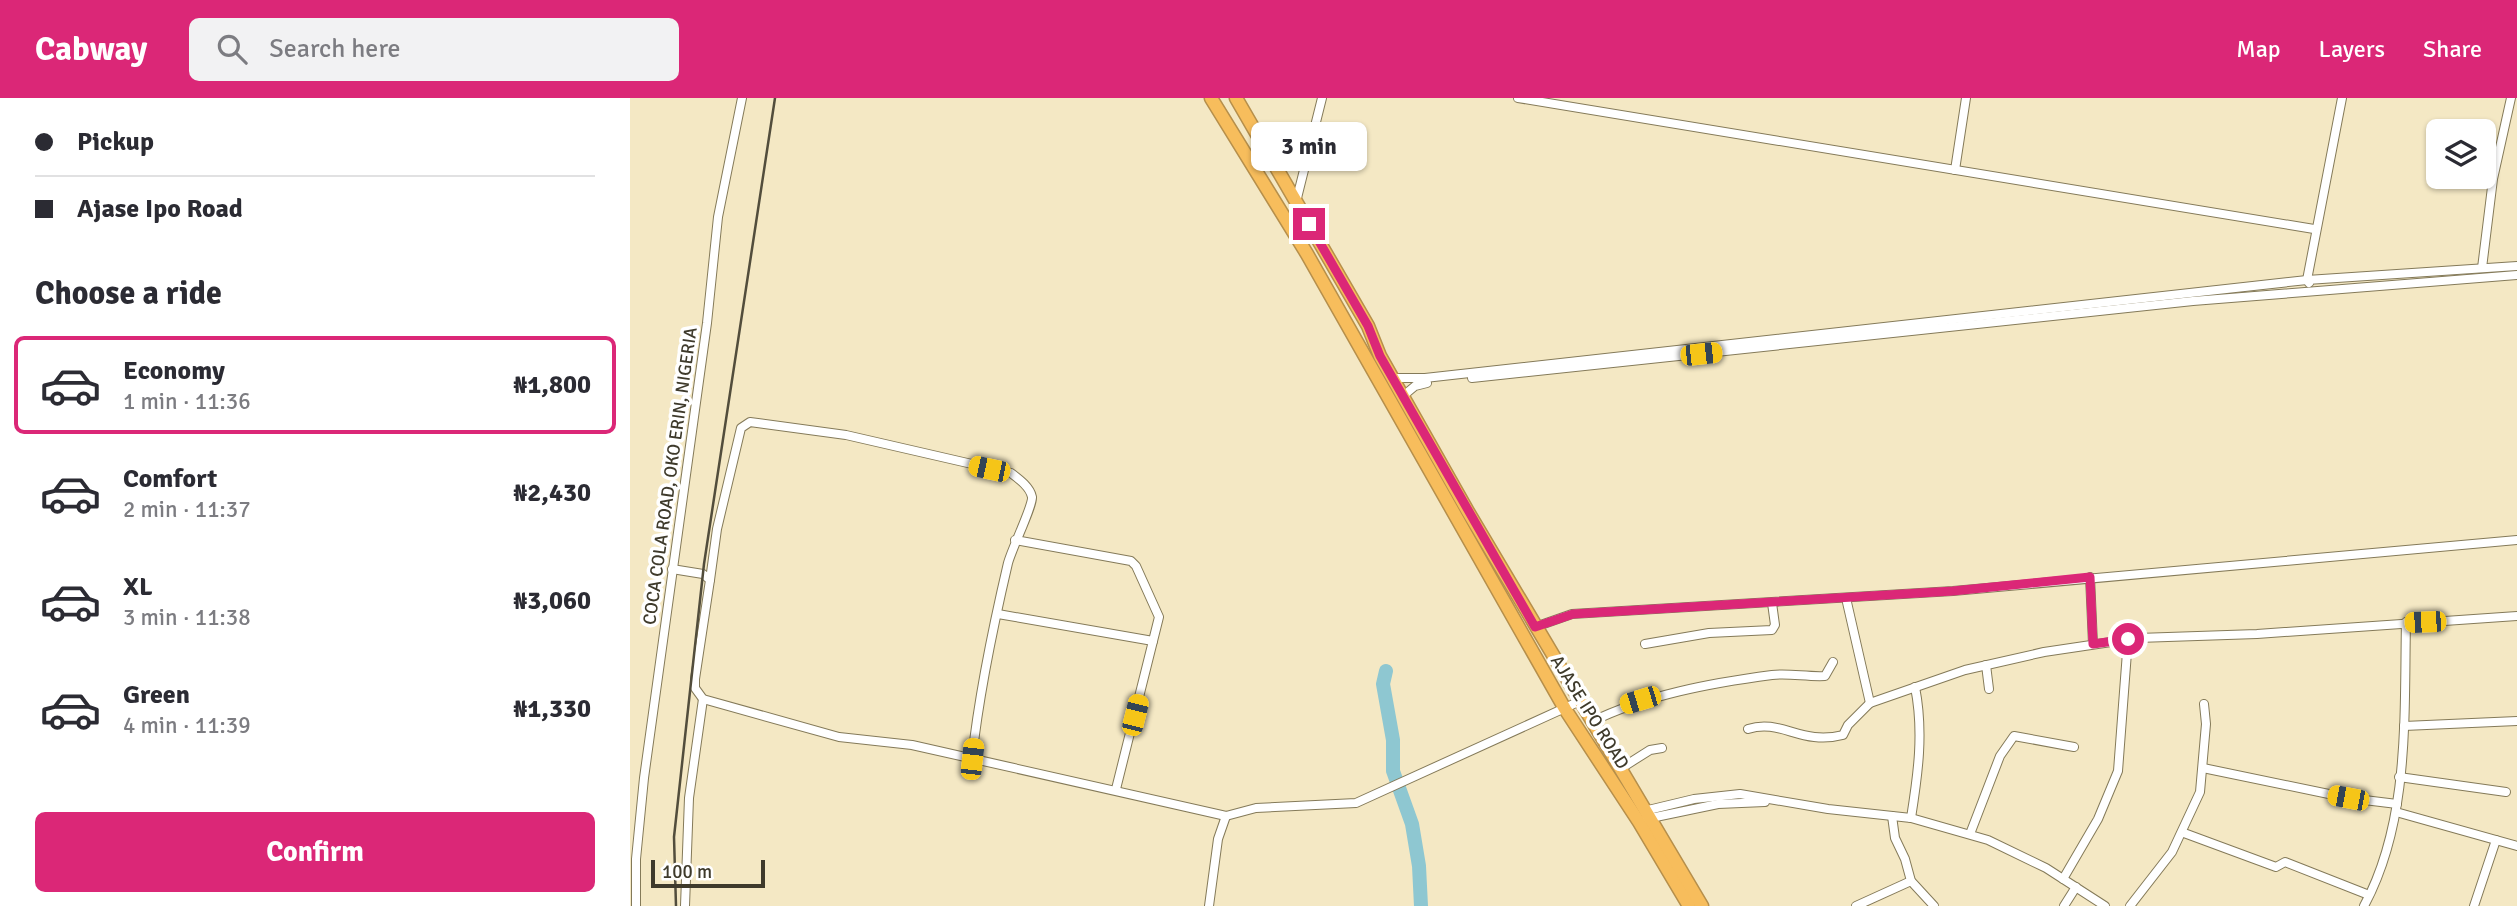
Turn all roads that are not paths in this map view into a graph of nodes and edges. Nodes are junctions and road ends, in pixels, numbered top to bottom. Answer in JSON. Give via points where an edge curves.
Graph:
{"nodes":[{"id":1,"x":741,"y":98,"type":"edge"},
{"id":2,"x":1212,"y":98,"type":"edge"},
{"id":3,"x":1236,"y":98,"type":"edge"},
{"id":4,"x":1322,"y":98,"type":"edge"},
{"id":5,"x":1518,"y":98,"type":"edge"},
{"id":6,"x":1966,"y":98,"type":"edge"},
{"id":7,"x":2342,"y":98,"type":"edge"},
{"id":8,"x":2511,"y":98,"type":"edge"},
{"id":9,"x":1312,"y":142,"type":"junction"},
{"id":10,"x":1272,"y":160,"type":"junction"},
{"id":11,"x":1955,"y":170,"type":"junction"},
{"id":12,"x":1296,"y":202,"type":"junction"},
{"id":13,"x":2315,"y":229,"type":"junction"},
{"id":14,"x":2517,"y":266,"type":"edge"},
{"id":15,"x":2482,"y":268,"type":"junction"},
{"id":16,"x":2517,"y":275,"type":"edge"},
{"id":17,"x":2306,"y":280,"type":"junction"},
{"id":18,"x":2315,"y":289,"type":"junction"},
{"id":19,"x":1393,"y":378,"type":"junction"},
{"id":20,"x":1403,"y":396,"type":"junction"},
{"id":21,"x":1015,"y":540,"type":"junction"},
{"id":22,"x":2517,"y":540,"type":"edge"},
{"id":23,"x":672,"y":569,"type":"junction"},
{"id":24,"x":2090,"y":577,"type":"junction"},
{"id":25,"x":710,"y":580,"type":"junction"},
{"id":26,"x":1846,"y":598,"type":"junction"},
{"id":27,"x":1772,"y":603,"type":"junction"},
{"id":28,"x":998,"y":614,"type":"junction"},
{"id":29,"x":2517,"y":616,"type":"edge"},
{"id":30,"x":2406,"y":622,"type":"junction"},
{"id":31,"x":1535,"y":627,"type":"junction"},
{"id":32,"x":2128,"y":639,"type":"junction"},
{"id":33,"x":1153,"y":641,"type":"junction"},
{"id":34,"x":1645,"y":644,"type":"dead end"},
{"id":35,"x":2093,"y":644,"type":"junction"},
{"id":36,"x":1833,"y":662,"type":"dead end"},
{"id":37,"x":1986,"y":665,"type":"junction"},
{"id":38,"x":1916,"y":687,"type":"junction"},
{"id":39,"x":1989,"y":689,"type":"dead end"},
{"id":40,"x":703,"y":699,"type":"junction"},
{"id":41,"x":1578,"y":702,"type":"junction"},
{"id":42,"x":1870,"y":703,"type":"junction"},
{"id":43,"x":2204,"y":704,"type":"dead end"},
{"id":44,"x":1565,"y":709,"type":"junction"},
{"id":45,"x":2517,"y":721,"type":"edge"},
{"id":46,"x":1591,"y":722,"type":"junction"},
{"id":47,"x":2404,"y":726,"type":"junction"},
{"id":48,"x":1748,"y":729,"type":"dead end"},
{"id":49,"x":2074,"y":747,"type":"dead end"},
{"id":50,"x":1662,"y":748,"type":"dead end"},
{"id":51,"x":972,"y":759,"type":"junction"},
{"id":52,"x":2203,"y":768,"type":"junction"},
{"id":53,"x":1620,"y":769,"type":"junction"},
{"id":54,"x":2399,"y":777,"type":"junction"},
{"id":55,"x":1116,"y":789,"type":"junction"},
{"id":56,"x":2506,"y":792,"type":"dead end"},
{"id":57,"x":2396,"y":808,"type":"junction"},
{"id":58,"x":1226,"y":816,"type":"junction"},
{"id":59,"x":1642,"y":816,"type":"junction"},
{"id":60,"x":1892,"y":816,"type":"junction"},
{"id":61,"x":1911,"y":818,"type":"junction"},
{"id":62,"x":2184,"y":833,"type":"junction"},
{"id":63,"x":1970,"y":834,"type":"junction"},
{"id":64,"x":2496,"y":840,"type":"junction"},
{"id":65,"x":2517,"y":846,"type":"edge"},
{"id":66,"x":2063,"y":880,"type":"junction"},
{"id":67,"x":1911,"y":881,"type":"junction"},
{"id":68,"x":2076,"y":887,"type":"junction"},
{"id":69,"x":2370,"y":895,"type":"junction"},
{"id":70,"x":636,"y":906,"type":"edge"},
{"id":71,"x":685,"y":906,"type":"edge"},
{"id":72,"x":1209,"y":906,"type":"edge"},
{"id":73,"x":1689,"y":906,"type":"edge"},
{"id":74,"x":1702,"y":906,"type":"edge"},
{"id":75,"x":1856,"y":906,"type":"edge"},
{"id":76,"x":1934,"y":906,"type":"edge"},
{"id":77,"x":2064,"y":906,"type":"edge"},
{"id":78,"x":2105,"y":906,"type":"edge"},
{"id":79,"x":2130,"y":906,"type":"edge"},
{"id":80,"x":2364,"y":906,"type":"edge"},
{"id":81,"x":2474,"y":906,"type":"edge"}],
"edges":[{"from":1,"to":23,"type":"street","name":"COCA COLA ROAD, OKO ERIN, NIGERIA","via":[[718,217]]},
{"from":2,"to":44,"type":"highway","name":"AJASE IPO ROAD","via":[[1307,254]]},
{"from":3,"to":10,"type":"highway","name":"AJASE IPO ROAD"},
{"from":4,"to":9,"type":"street"},
{"from":5,"to":11,"type":"street"},
{"from":6,"to":11,"type":"street"},
{"from":7,"to":13,"type":"street"},
{"from":8,"to":15,"type":"street","via":[[2493,179]]},
{"from":9,"to":10,"type":"street"},
{"from":9,"to":12,"type":"street"},
{"from":10,"to":12,"type":"highway","name":"AJASE IPO ROAD"},
{"from":11,"to":13,"type":"street"},
{"from":12,"to":19,"type":"highway","name":"AJASE IPO ROAD"},
{"from":13,"to":17,"type":"street"},
{"from":14,"to":15,"type":"street"},
{"from":15,"to":17,"type":"street"},
{"from":16,"to":18,"type":"street"},
{"from":17,"to":18,"type":"street"},
{"from":17,"to":19,"type":"street","via":[[1420,379]]},
{"from":18,"to":20,"type":"street","via":[[1430,382]]},
{"from":19,"to":20,"type":"highway","name":"AJASE IPO ROAD"},
{"from":20,"to":31,"type":"highway","name":"AJASE IPO ROAD"},
{"from":21,"to":25,"type":"street","via":[[1032,501],[1030,490],[1011,473],[846,435],[750,422],[741,428]]},
{"from":21,"to":28,"type":"street"},
{"from":21,"to":33,"type":"street","via":[[1131,561],[1159,617]]},
{"from":22,"to":24,"type":"street","via":[[2248,567]]},
{"from":23,"to":25,"type":"street","via":[[703,574]]},
{"from":23,"to":70,"type":"street","name":"COCA COLA ROAD, OKO ERIN, NIGERIA","via":[[639,817]]},
{"from":24,"to":26,"type":"street"},
{"from":24,"to":35,"type":"street"},
{"from":25,"to":40,"type":"street","via":[[695,679]]},
{"from":26,"to":27,"type":"street"},
{"from":26,"to":42,"type":"street"},
{"from":27,"to":31,"type":"street","via":[[1573,614]]},
{"from":27,"to":34,"type":"street","via":[[1772,630],[1701,634]]},
{"from":28,"to":33,"type":"street"},
{"from":28,"to":51,"type":"street","via":[[978,705]]},
{"from":29,"to":30,"type":"street"},
{"from":30,"to":32,"type":"street"},
{"from":30,"to":47,"type":"street"},
{"from":31,"to":41,"type":"highway","name":"AJASE IPO ROAD"},
{"from":32,"to":35,"type":"street"},
{"from":32,"to":66,"type":"street","via":[[2118,771],[2098,819]]},
{"from":33,"to":55,"type":"street"},
{"from":35,"to":37,"type":"street"},
{"from":36,"to":46,"type":"street","via":[[1825,676],[1773,675],[1698,689],[1626,705]]},
{"from":37,"to":38,"type":"street"},
{"from":37,"to":39,"type":"street"},
{"from":38,"to":42,"type":"street"},
{"from":38,"to":61,"type":"street","via":[[1920,765]]},
{"from":40,"to":51,"type":"street","via":[[839,737],[912,745]]},
{"from":40,"to":71,"type":"street","via":[[689,798]]},
{"from":41,"to":44,"type":"street"},
{"from":41,"to":46,"type":"highway","name":"AJASE IPO ROAD"},
{"from":42,"to":48,"type":"street","via":[[1843,735],[1833,738],[1806,738],[1774,726]]},
{"from":43,"to":52,"type":"street"},
{"from":44,"to":58,"type":"street","via":[[1356,803],[1256,808]]},
{"from":44,"to":59,"type":"highway","name":"AJASE IPO ROAD"},
{"from":45,"to":47,"type":"street"},
{"from":46,"to":53,"type":"highway","name":"AJASE IPO ROAD"},
{"from":47,"to":54,"type":"street"},
{"from":49,"to":63,"type":"street","via":[[2014,736],[2000,756]]},
{"from":50,"to":53,"type":"street","via":[[1650,750]]},
{"from":51,"to":55,"type":"street"},
{"from":52,"to":57,"type":"street"},
{"from":52,"to":62,"type":"street","via":[[2200,792]]},
{"from":53,"to":59,"type":"highway","name":"AJASE IPO ROAD"},
{"from":54,"to":56,"type":"street"},
{"from":54,"to":57,"type":"street"},
{"from":55,"to":58,"type":"street"},
{"from":57,"to":64,"type":"street"},
{"from":57,"to":69,"type":"street"},
{"from":58,"to":72,"type":"street"},
{"from":59,"to":60,"type":"street","via":[[1718,804],[1796,802]]},
{"from":59,"to":73,"type":"highway","name":"AJASE IPO ROAD"},
{"from":59,"to":74,"type":"highway","name":"AJASE IPO ROAD"},
{"from":60,"to":61,"type":"street"},
{"from":60,"to":67,"type":"street"},
{"from":61,"to":63,"type":"street"},
{"from":62,"to":69,"type":"street","via":[[2276,867],[2286,862]]},
{"from":62,"to":79,"type":"street"},
{"from":63,"to":66,"type":"street"},
{"from":64,"to":65,"type":"street"},
{"from":64,"to":81,"type":"street"},
{"from":66,"to":68,"type":"street"},
{"from":67,"to":75,"type":"street"},
{"from":67,"to":76,"type":"street"},
{"from":68,"to":77,"type":"street"},
{"from":68,"to":78,"type":"street"},
{"from":69,"to":80,"type":"street"}]}
